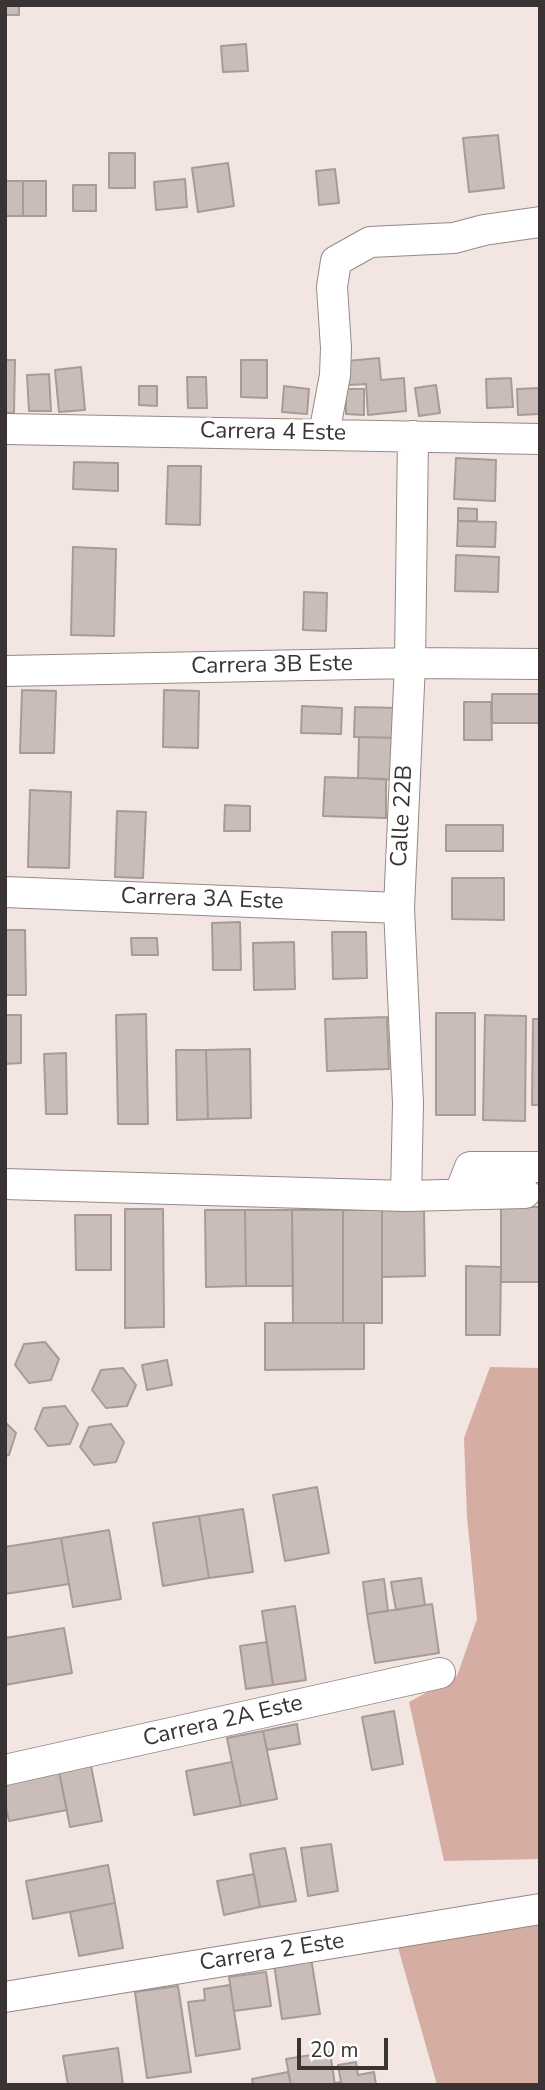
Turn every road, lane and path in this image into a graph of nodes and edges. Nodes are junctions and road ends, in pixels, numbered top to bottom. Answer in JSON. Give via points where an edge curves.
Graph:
{"nodes":[{"id":1,"x":540,"y":222,"type":"edge"},
{"id":2,"x":5,"y":429,"type":"edge"},
{"id":3,"x":324,"y":434,"type":"junction"},
{"id":4,"x":413,"y":436,"type":"junction"},
{"id":5,"x":540,"y":439,"type":"edge"},
{"id":6,"x":410,"y":663,"type":"junction"},
{"id":7,"x":540,"y":664,"type":"edge"},
{"id":8,"x":5,"y":671,"type":"edge"},
{"id":9,"x":5,"y":892,"type":"edge"},
{"id":10,"x":399,"y":908,"type":"junction"},
{"id":11,"x":540,"y":1167,"type":"edge"},
{"id":12,"x":5,"y":1184,"type":"edge"},
{"id":13,"x":525,"y":1193,"type":"dead end"},
{"id":14,"x":459,"y":1195,"type":"junction"},
{"id":15,"x":406,"y":1196,"type":"junction"},
{"id":16,"x":440,"y":1673,"type":"dead end"},
{"id":17,"x":5,"y":1770,"type":"edge"},
{"id":18,"x":540,"y":1909,"type":"edge"},
{"id":19,"x":5,"y":1997,"type":"edge"}],
"edges":[{"from":1,"to":3,"type":"street","via":[[454,238],[370,242],[337,261],[332,287],[335,376]]},
{"from":2,"to":3,"type":"street","name":"Carrera 4 Este"},
{"from":3,"to":4,"type":"street","name":"Carrera 4 Este"},
{"from":4,"to":5,"type":"street","name":"Carrera 4 Este"},
{"from":4,"to":6,"type":"street","name":"Calle 22B"},
{"from":6,"to":7,"type":"street","name":"Carrera 3B Este"},
{"from":6,"to":8,"type":"street","name":"Carrera 3B Este"},
{"from":6,"to":10,"type":"street","name":"Calle 22B"},
{"from":9,"to":10,"type":"street","name":"Carrera 3A Este"},
{"from":10,"to":15,"type":"street","name":"Calle 22B","via":[[408,1103]]},
{"from":11,"to":14,"type":"street","via":[[470,1167]]},
{"from":12,"to":15,"type":"street"},
{"from":13,"to":14,"type":"street"},
{"from":14,"to":15,"type":"street"},
{"from":16,"to":17,"type":"street","name":"Carrera 2A Este"},
{"from":18,"to":19,"type":"street","name":"Carrera 2 Este"}]}
